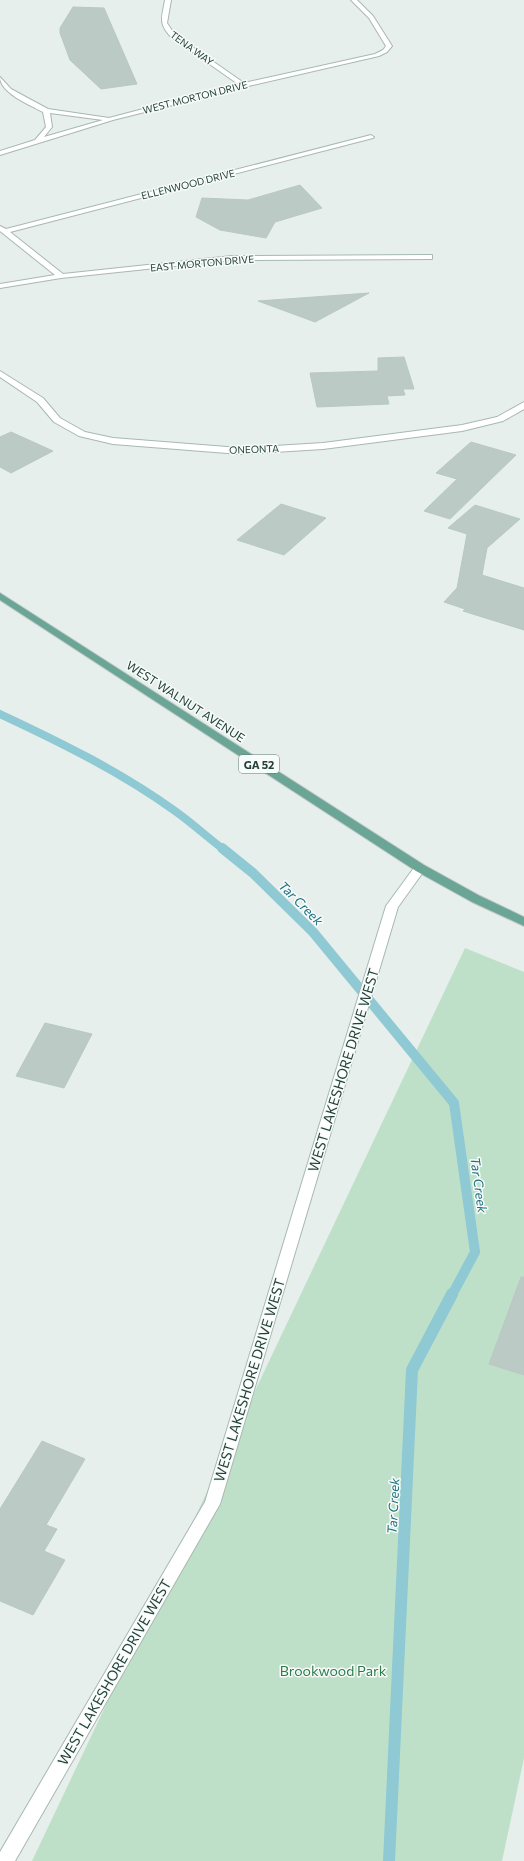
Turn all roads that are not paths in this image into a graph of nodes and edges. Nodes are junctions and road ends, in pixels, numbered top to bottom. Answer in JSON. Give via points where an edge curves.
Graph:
{"nodes":[{"id":1,"x":168,"y":0,"type":"edge"},
{"id":2,"x":354,"y":0,"type":"edge"},
{"id":3,"x":0,"y":79,"type":"edge"},
{"id":4,"x":243,"y":85,"type":"junction"},
{"id":5,"x":46,"y":111,"type":"junction"},
{"id":6,"x":111,"y":119,"type":"junction"},
{"id":7,"x":372,"y":138,"type":"dead end"},
{"id":8,"x":37,"y":142,"type":"junction"},
{"id":9,"x":0,"y":153,"type":"edge"},
{"id":10,"x":3,"y":229,"type":"edge"},
{"id":11,"x":429,"y":257,"type":"dead end"},
{"id":12,"x":61,"y":276,"type":"junction"},
{"id":13,"x":0,"y":286,"type":"edge"},
{"id":14,"x":0,"y":373,"type":"edge"},
{"id":15,"x":524,"y":404,"type":"edge"},
{"id":16,"x":0,"y":596,"type":"edge"},
{"id":17,"x":420,"y":868,"type":"junction"},
{"id":18,"x":524,"y":922,"type":"edge"},
{"id":19,"x":5,"y":1861,"type":"edge"}],
"edges":[{"from":1,"to":4,"type":"street","name":"TENA WAY","via":[[163,22],[165,28]]},
{"from":2,"to":4,"type":"street","name":"WEST MORTON DRIVE","via":[[371,17],[388,42],[389,46],[385,51],[364,59]]},
{"from":3,"to":5,"type":"street","via":[[9,90]]},
{"from":4,"to":6,"type":"street","name":"WEST MORTON DRIVE"},
{"from":5,"to":6,"type":"street"},
{"from":5,"to":8,"type":"street","via":[[49,127]]},
{"from":6,"to":8,"type":"street","name":"WEST MORTON DRIVE"},
{"from":7,"to":10,"type":"street","name":"ELLENWOOD DRIVE"},
{"from":8,"to":9,"type":"street","name":"WEST MORTON DRIVE"},
{"from":10,"to":12,"type":"street"},
{"from":11,"to":12,"type":"street","name":"EAST MORTON DRIVE","via":[[232,258]]},
{"from":12,"to":13,"type":"street","name":"EAST MORTON DRIVE"},
{"from":14,"to":15,"type":"street","name":"ONEONTA","via":[[40,400],[57,420],[82,434],[113,442],[240,451],[323,446],[462,428],[500,419]]},
{"from":16,"to":17,"type":"main road","name":"WEST WALNUT AVENUE","number":"GA 52"},
{"from":17,"to":18,"type":"main road","name":"WEST WALNUT AVENUE","number":"GA 52"},
{"from":17,"to":19,"type":"street","name":"WEST LAKESHORE DRIVE WEST","via":[[392,906],[212,1504]]}]}
